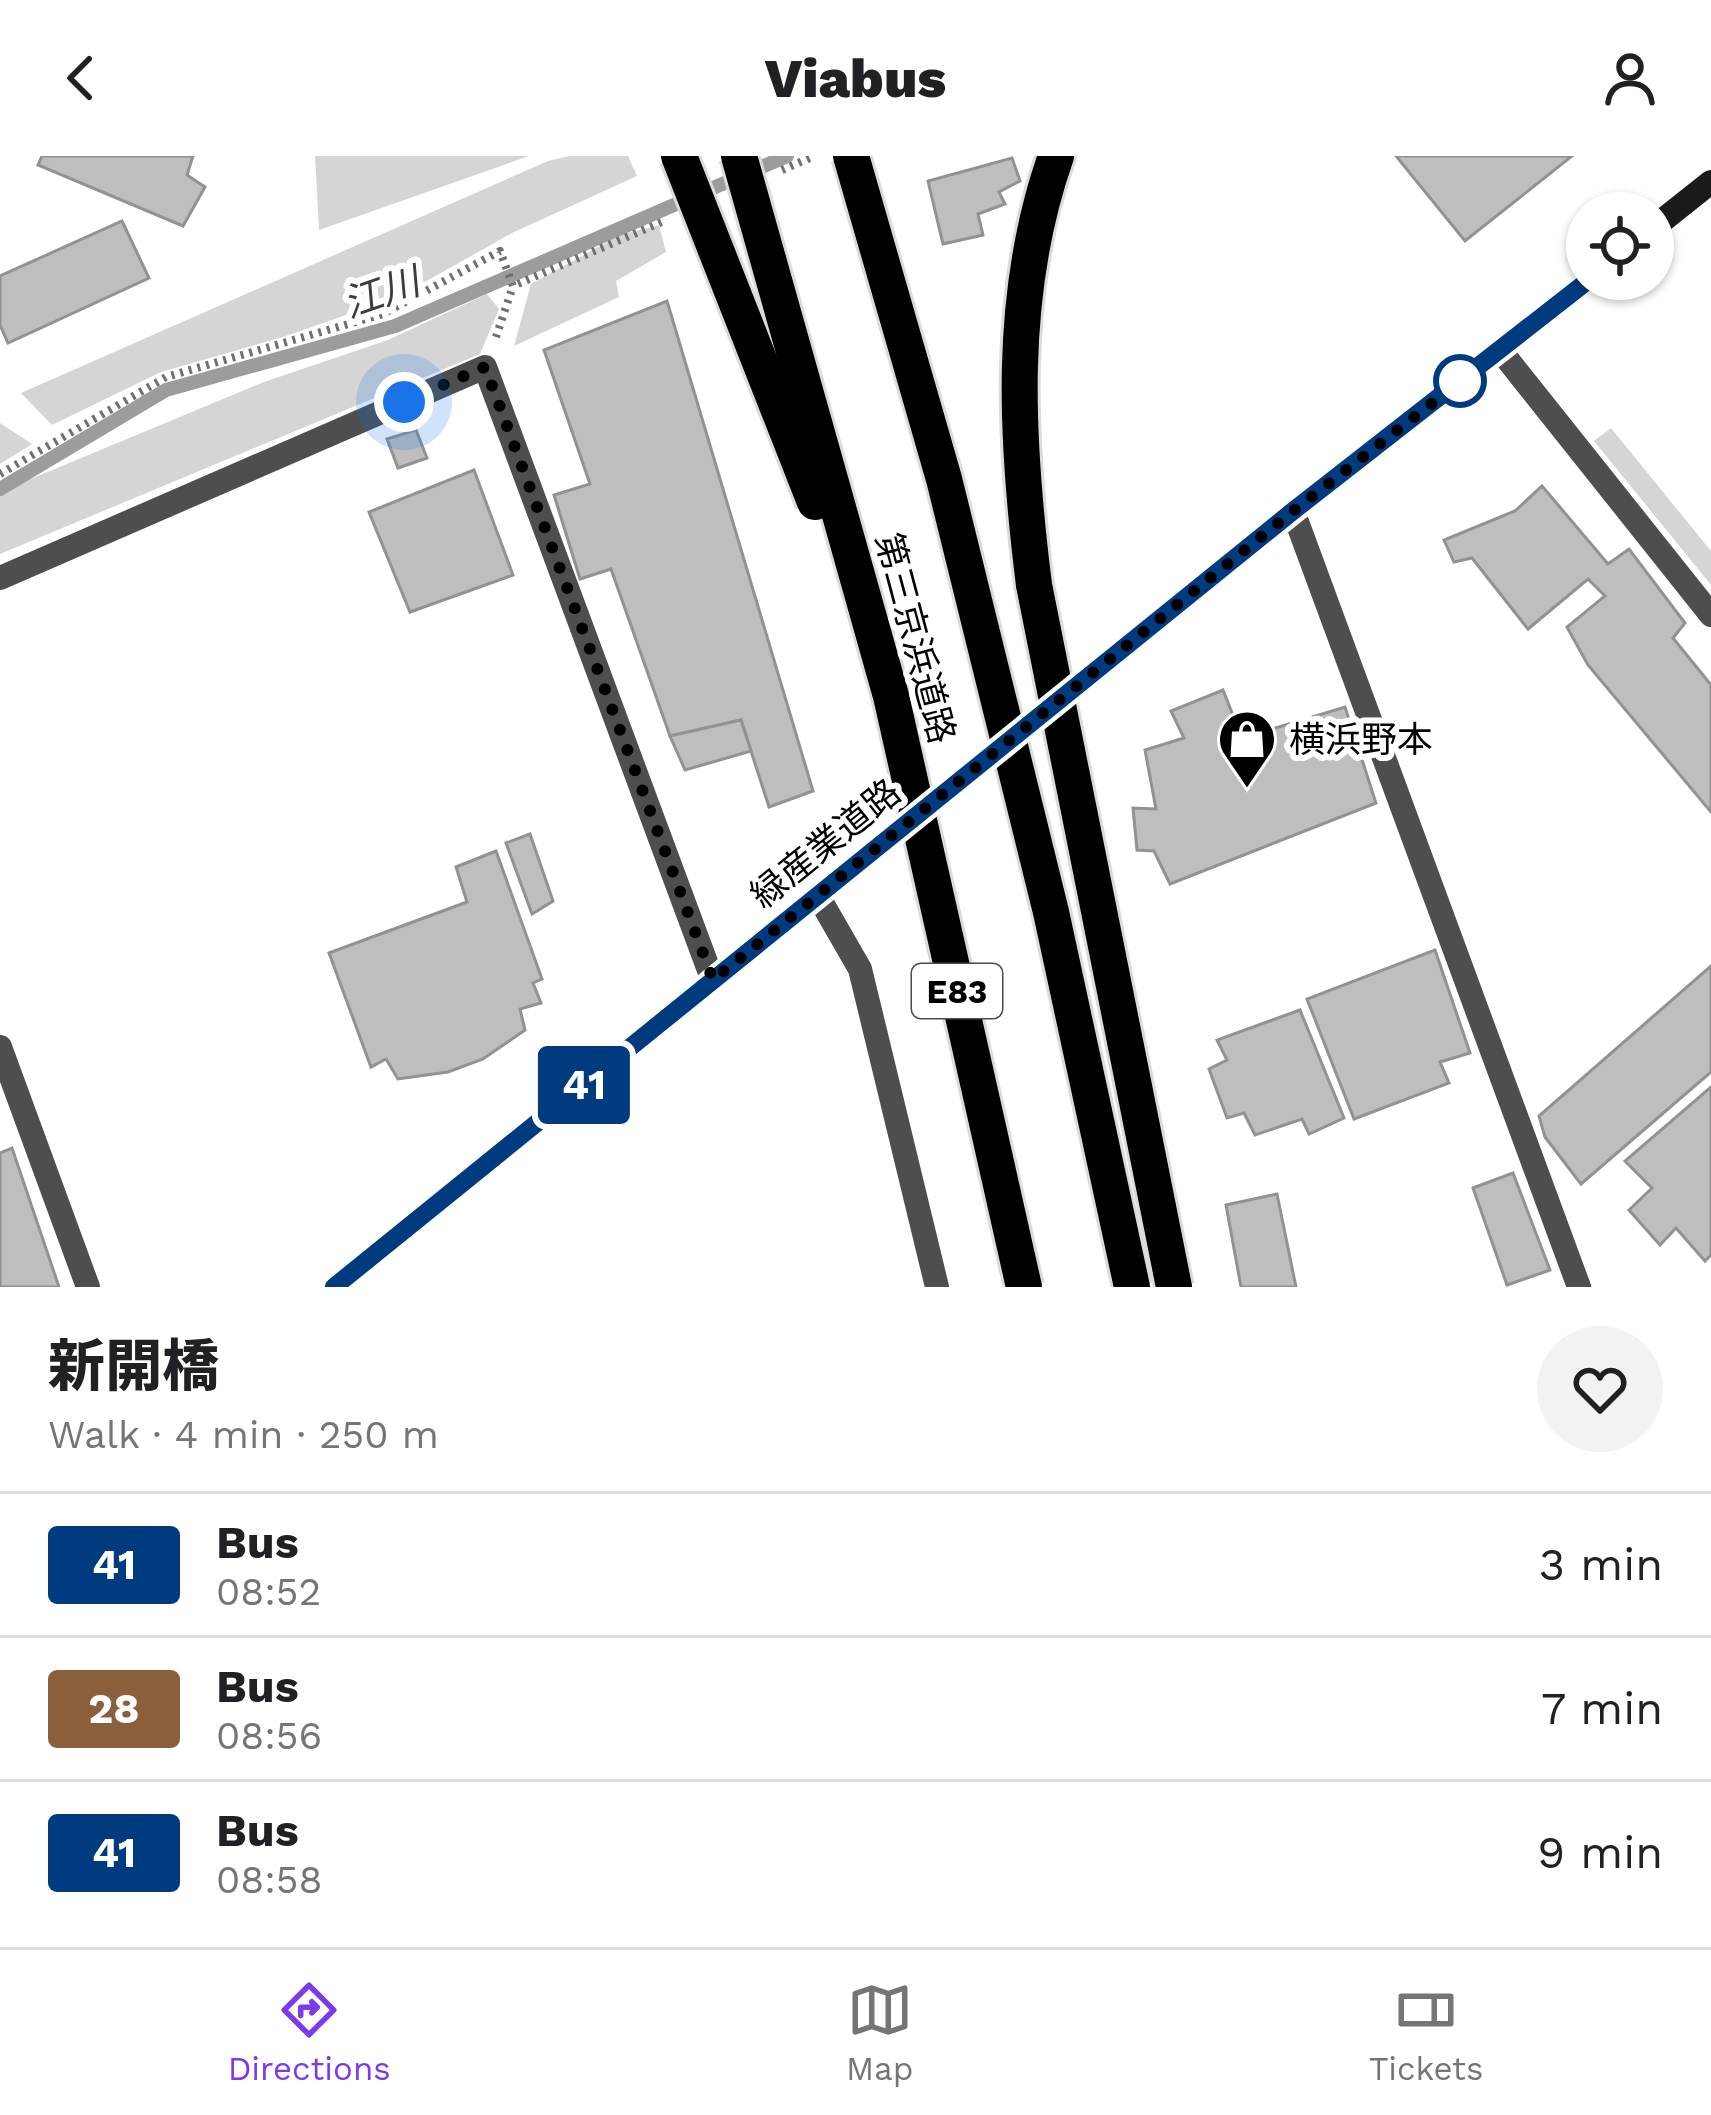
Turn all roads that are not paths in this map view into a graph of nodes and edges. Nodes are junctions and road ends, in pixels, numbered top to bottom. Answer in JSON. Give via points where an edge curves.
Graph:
{"nodes":[{"id":1,"x":679,"y":156,"type":"edge"},
{"id":2,"x":739,"y":156,"type":"edge"},
{"id":3,"x":851,"y":156,"type":"edge"},
{"id":4,"x":1056,"y":156,"type":"edge"},
{"id":5,"x":1711,"y":182,"type":"edge"},
{"id":6,"x":1674,"y":211,"type":"edge"},
{"id":7,"x":1566,"y":297,"type":"edge"},
{"id":8,"x":1500,"y":350,"type":"junction"},
{"id":9,"x":1293,"y":511,"type":"junction"},
{"id":10,"x":0,"y":578,"type":"edge"},
{"id":11,"x":1711,"y":615,"type":"edge"},
{"id":12,"x":891,"y":696,"type":"junction"},
{"id":13,"x":818,"y":896,"type":"junction"},
{"id":14,"x":713,"y":980,"type":"junction"},
{"id":15,"x":0,"y":1048,"type":"edge"},
{"id":16,"x":88,"y":1287,"type":"edge"},
{"id":17,"x":334,"y":1287,"type":"edge"},
{"id":18,"x":937,"y":1287,"type":"edge"},
{"id":19,"x":1024,"y":1287,"type":"edge"},
{"id":20,"x":1132,"y":1287,"type":"edge"},
{"id":21,"x":1174,"y":1287,"type":"edge"},
{"id":22,"x":1580,"y":1287,"type":"edge"}],
"edges":[{"from":1,"to":12,"type":"highway","bridge":true},
{"from":2,"to":12,"type":"highway","name":"第三京浜道路","number":"E83","bridge":true},
{"from":3,"to":20,"type":"highway","name":"第三京浜道路","bridge":true,"via":[[961,548]]},
{"from":4,"to":21,"type":"highway","bridge":true,"via":[[1022,290],[1021,486]]},
{"from":5,"to":6,"type":"main road"},
{"from":7,"to":8,"type":"main road","name":"緑産業道路"},
{"from":8,"to":9,"type":"main road","name":"緑産業道路"},
{"from":8,"to":11,"type":"street"},
{"from":9,"to":13,"type":"main road","name":"緑産業道路"},
{"from":9,"to":22,"type":"street"},
{"from":10,"to":14,"type":"street","via":[[485,367]]},
{"from":12,"to":19,"type":"highway","name":"第三京浜道路","number":"E83","bridge":true},
{"from":13,"to":14,"type":"main road","name":"緑産業道路"},
{"from":13,"to":18,"type":"street","via":[[860,969]]},
{"from":14,"to":17,"type":"main road","name":"緑産業道路"},
{"from":15,"to":16,"type":"street"}]}
